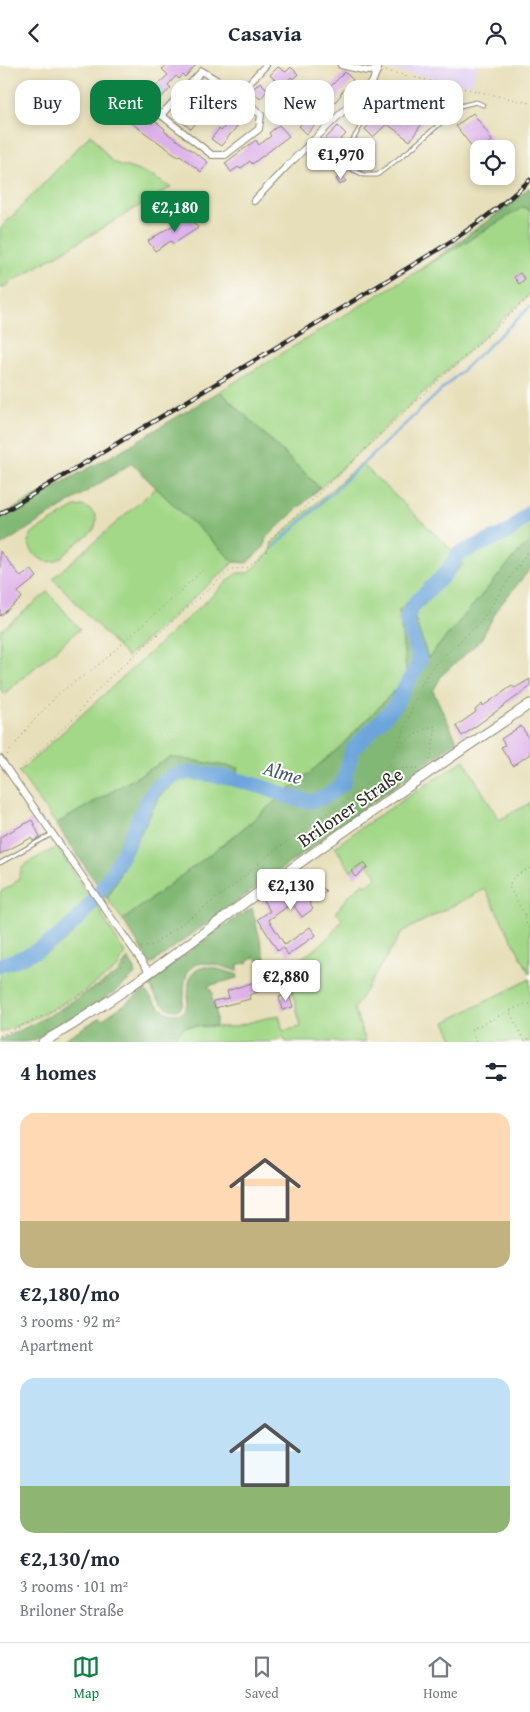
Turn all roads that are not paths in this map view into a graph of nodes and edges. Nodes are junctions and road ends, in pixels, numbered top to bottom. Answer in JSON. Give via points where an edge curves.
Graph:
{"nodes":[{"id":1,"x":266,"y":65,"type":"edge"},
{"id":2,"x":341,"y":65,"type":"edge"},
{"id":3,"x":379,"y":67,"type":"edge"},
{"id":4,"x":194,"y":80,"type":"edge"},
{"id":5,"x":217,"y":80,"type":"edge"},
{"id":6,"x":252,"y":80,"type":"edge"},
{"id":7,"x":372,"y":80,"type":"edge"},
{"id":8,"x":171,"y":104,"type":"edge"},
{"id":9,"x":463,"y":105,"type":"edge"},
{"id":10,"x":483,"y":105,"type":"road end"},
{"id":11,"x":255,"y":109,"type":"edge"},
{"id":12,"x":344,"y":109,"type":"edge"},
{"id":13,"x":161,"y":115,"type":"joint"},
{"id":14,"x":171,"y":123,"type":"edge"},
{"id":15,"x":174,"y":125,"type":"edge"},
{"id":16,"x":361,"y":125,"type":"edge"},
{"id":17,"x":438,"y":125,"type":"edge"},
{"id":18,"x":254,"y":201,"type":"dead end"},
{"id":19,"x":530,"y":705,"type":"edge"},
{"id":20,"x":1,"y":760,"type":"edge"},
{"id":21,"x":52,"y":833,"type":"junction"},
{"id":22,"x":0,"y":863,"type":"edge"},
{"id":23,"x":150,"y":973,"type":"junction"},
{"id":24,"x":43,"y":1042,"type":"edge"}],
"edges":[{"from":1,"to":6,"type":"street"},
{"from":2,"to":3,"type":"street","via":[[366,71]]},
{"from":3,"to":7,"type":"street"},
{"from":4,"to":5,"type":"street","via":[[202,71]]},
{"from":8,"to":13,"type":"street"},
{"from":9,"to":10,"type":"lane","via":[[476,102]]},
{"from":11,"to":15,"type":"street","via":[[261,115],[259,129],[225,155],[212,155]]},
{"from":12,"to":18,"type":"street"},
{"from":13,"to":14,"type":"street"},
{"from":16,"to":17,"type":"lane","via":[[348,149],[347,159],[353,170],[364,175],[377,175]]},
{"from":19,"to":23,"type":"main road","name":"Briloner Straße","via":[[300,863]]},
{"from":20,"to":21,"type":"street"},
{"from":21,"to":22,"type":"lane"},
{"from":21,"to":23,"type":"street"},
{"from":23,"to":24,"type":"main road","name":"Briloner Straße"}]}
